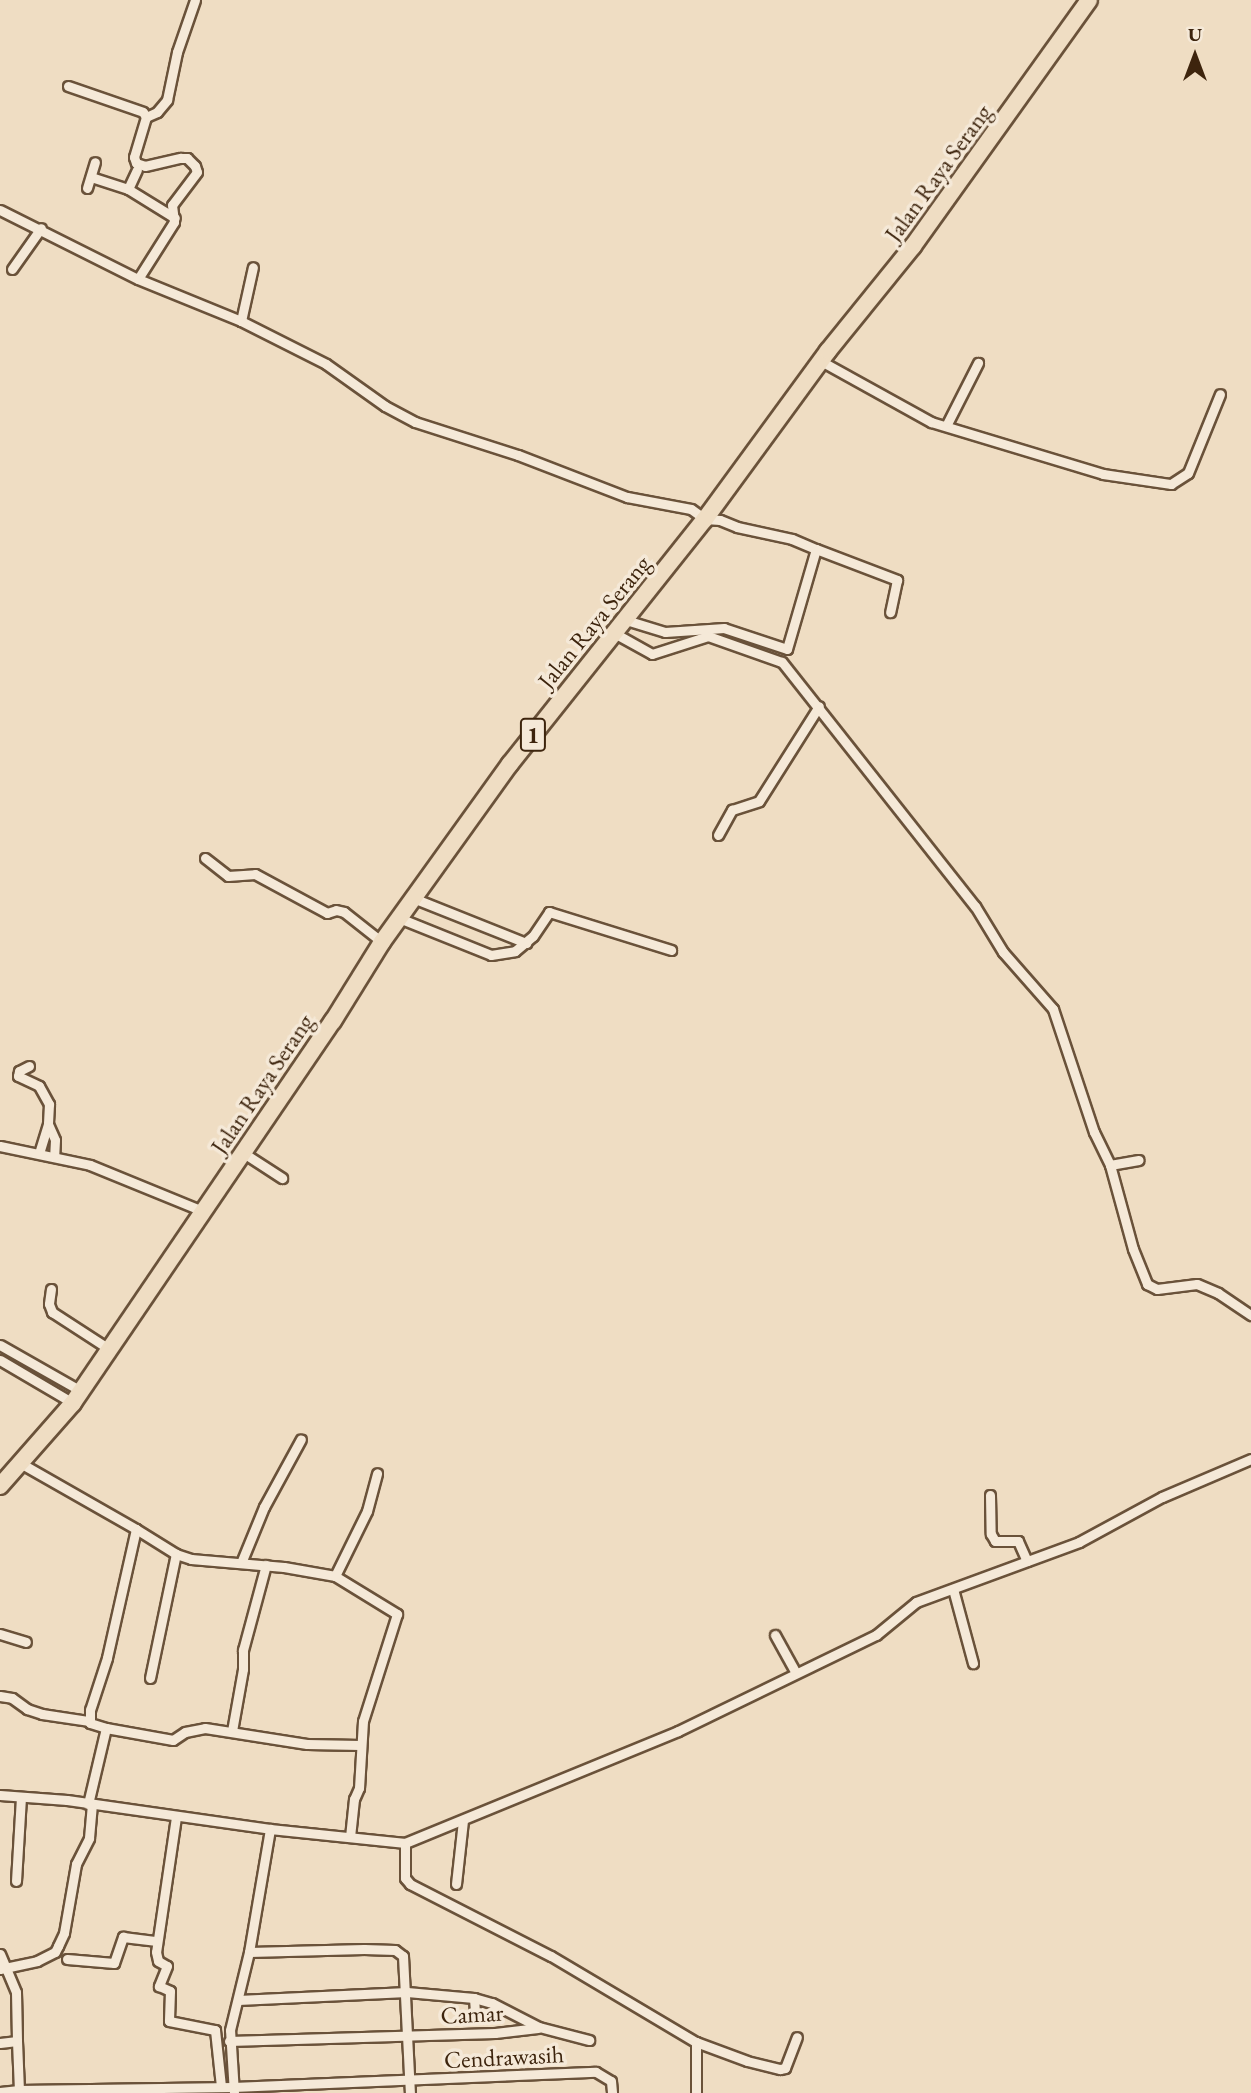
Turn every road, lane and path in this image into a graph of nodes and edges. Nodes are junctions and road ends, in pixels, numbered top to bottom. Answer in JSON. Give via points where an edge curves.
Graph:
{"nodes":[{"id":1,"x":195,"y":0,"type":"edge"},
{"id":2,"x":1089,"y":0,"type":"edge"},
{"id":3,"x":68,"y":86,"type":"dead end"},
{"id":4,"x":146,"y":117,"type":"junction"},
{"id":5,"x":95,"y":162,"type":"dead end"},
{"id":6,"x":137,"y":170,"type":"dead end"},
{"id":7,"x":90,"y":177,"type":"junction"},
{"id":8,"x":87,"y":188,"type":"dead end"},
{"id":9,"x":128,"y":190,"type":"junction"},
{"id":10,"x":0,"y":210,"type":"edge"},
{"id":11,"x":175,"y":218,"type":"junction"},
{"id":12,"x":41,"y":228,"type":"junction"},
{"id":13,"x":253,"y":267,"type":"dead end"},
{"id":14,"x":12,"y":269,"type":"dead end"},
{"id":15,"x":138,"y":279,"type":"junction"},
{"id":16,"x":241,"y":321,"type":"junction"},
{"id":17,"x":821,"y":361,"type":"junction"},
{"id":18,"x":978,"y":363,"type":"dead end"},
{"id":19,"x":1220,"y":394,"type":"dead end"},
{"id":20,"x":946,"y":426,"type":"junction"},
{"id":21,"x":705,"y":519,"type":"junction"},
{"id":22,"x":816,"y":549,"type":"junction"},
{"id":23,"x":890,"y":612,"type":"dead end"},
{"id":24,"x":626,"y":620,"type":"junction"},
{"id":25,"x":616,"y":634,"type":"junction"},
{"id":26,"x":819,"y":705,"type":"junction"},
{"id":27,"x":718,"y":835,"type":"dead end"},
{"id":28,"x":205,"y":858,"type":"dead end"},
{"id":29,"x":413,"y":898,"type":"junction"},
{"id":30,"x":399,"y":918,"type":"junction"},
{"id":31,"x":382,"y":942,"type":"junction"},
{"id":32,"x":526,"y":943,"type":"junction"},
{"id":33,"x":671,"y":950,"type":"dead end"},
{"id":34,"x":29,"y":1066,"type":"dead end"},
{"id":35,"x":48,"y":1124,"type":"junction"},
{"id":36,"x":0,"y":1146,"type":"edge"},
{"id":37,"x":242,"y":1152,"type":"junction"},
{"id":38,"x":39,"y":1154,"type":"junction"},
{"id":39,"x":54,"y":1157,"type":"junction"},
{"id":40,"x":1139,"y":1160,"type":"dead end"},
{"id":41,"x":1110,"y":1165,"type":"junction"},
{"id":42,"x":282,"y":1178,"type":"dead end"},
{"id":43,"x":203,"y":1211,"type":"junction"},
{"id":44,"x":51,"y":1289,"type":"dead end"},
{"id":45,"x":1249,"y":1310,"type":"edge"},
{"id":46,"x":0,"y":1345,"type":"edge"},
{"id":47,"x":109,"y":1349,"type":"junction"},
{"id":48,"x":0,"y":1360,"type":"edge"},
{"id":49,"x":77,"y":1397,"type":"junction"},
{"id":50,"x":301,"y":1439,"type":"dead end"},
{"id":51,"x":1251,"y":1459,"type":"edge"},
{"id":52,"x":22,"y":1464,"type":"junction"},
{"id":53,"x":377,"y":1473,"type":"dead end"},
{"id":54,"x":0,"y":1486,"type":"edge"},
{"id":55,"x":990,"y":1495,"type":"dead end"},
{"id":56,"x":136,"y":1529,"type":"junction"},
{"id":57,"x":176,"y":1554,"type":"junction"},
{"id":58,"x":1027,"y":1561,"type":"junction"},
{"id":59,"x":241,"y":1563,"type":"junction"},
{"id":60,"x":266,"y":1565,"type":"junction"},
{"id":61,"x":335,"y":1576,"type":"junction"},
{"id":62,"x":953,"y":1589,"type":"junction"},
{"id":63,"x":0,"y":1634,"type":"edge"},
{"id":64,"x":775,"y":1635,"type":"dead end"},
{"id":65,"x":26,"y":1642,"type":"dead end"},
{"id":66,"x":973,"y":1662,"type":"dead end"},
{"id":67,"x":796,"y":1673,"type":"junction"},
{"id":68,"x":150,"y":1678,"type":"dead end"},
{"id":69,"x":0,"y":1696,"type":"edge"},
{"id":70,"x":89,"y":1721,"type":"junction"},
{"id":71,"x":106,"y":1728,"type":"junction"},
{"id":72,"x":232,"y":1731,"type":"junction"},
{"id":73,"x":360,"y":1745,"type":"junction"},
{"id":74,"x":0,"y":1795,"type":"edge"},
{"id":75,"x":21,"y":1797,"type":"junction"},
{"id":76,"x":90,"y":1804,"type":"junction"},
{"id":77,"x":176,"y":1817,"type":"junction"},
{"id":78,"x":463,"y":1821,"type":"junction"},
{"id":79,"x":270,"y":1829,"type":"junction"},
{"id":80,"x":350,"y":1837,"type":"junction"},
{"id":81,"x":405,"y":1843,"type":"junction"},
{"id":82,"x":16,"y":1881,"type":"dead end"},
{"id":83,"x":456,"y":1884,"type":"dead end"},
{"id":84,"x":158,"y":1941,"type":"junction"},
{"id":85,"x":249,"y":1952,"type":"junction"},
{"id":86,"x":0,"y":1954,"type":"edge"},
{"id":87,"x":67,"y":1959,"type":"dead end"},
{"id":88,"x":3,"y":1969,"type":"edge"},
{"id":89,"x":407,"y":1992,"type":"junction"},
{"id":90,"x":474,"y":1998,"type":"junction"},
{"id":91,"x":238,"y":2000,"type":"junction"},
{"id":92,"x":475,"y":2013,"type":"dead end"},
{"id":93,"x":539,"y":2027,"type":"junction"},
{"id":94,"x":408,"y":2036,"type":"junction"},
{"id":95,"x":797,"y":2037,"type":"dead end"},
{"id":96,"x":589,"y":2040,"type":"dead end"},
{"id":97,"x":17,"y":2041,"type":"junction"},
{"id":98,"x":229,"y":2041,"type":"junction"},
{"id":99,"x":696,"y":2042,"type":"junction"},
{"id":100,"x":0,"y":2043,"type":"edge"},
{"id":101,"x":410,"y":2081,"type":"junction"},
{"id":102,"x":221,"y":2086,"type":"junction"},
{"id":103,"x":19,"y":2090,"type":"junction"},
{"id":104,"x":186,"y":2090,"type":"edge"},
{"id":105,"x":233,"y":2090,"type":"edge"},
{"id":106,"x":0,"y":2092,"type":"edge"},
{"id":107,"x":410,"y":2093,"type":"edge"},
{"id":108,"x":612,"y":2093,"type":"edge"},
{"id":109,"x":696,"y":2093,"type":"edge"}],
"edges":[{"from":1,"to":4,"type":"street","via":[[167,100]]},
{"from":2,"to":17,"type":"highway","name":"Jalan Raya Serang","number":"1","via":[[913,246]]},
{"from":3,"to":4,"type":"street","via":[[143,112]]},
{"from":4,"to":11,"type":"street","via":[[136,163],[145,166],[187,158],[197,172],[172,205]]},
{"from":5,"to":7,"type":"street"},
{"from":6,"to":9,"type":"street"},
{"from":7,"to":8,"type":"street"},
{"from":7,"to":9,"type":"street"},
{"from":9,"to":11,"type":"street"},
{"from":10,"to":12,"type":"street"},
{"from":11,"to":15,"type":"street"},
{"from":12,"to":14,"type":"street"},
{"from":12,"to":15,"type":"street"},
{"from":13,"to":16,"type":"street"},
{"from":15,"to":16,"type":"street"},
{"from":16,"to":21,"type":"street","via":[[326,364],[402,416],[518,454],[627,497],[691,509]]},
{"from":17,"to":20,"type":"street","via":[[917,416]]},
{"from":17,"to":21,"type":"highway","name":"Jalan Raya Serang","number":"1"},
{"from":18,"to":20,"type":"street"},
{"from":19,"to":20,"type":"street","via":[[1188,473],[1171,484],[1103,474]]},
{"from":21,"to":22,"type":"street"},
{"from":21,"to":24,"type":"highway","name":"Jalan Raya Serang","number":"1"},
{"from":22,"to":23,"type":"street","via":[[897,580]]},
{"from":22,"to":24,"type":"street","via":[[787,649],[724,628],[665,632]]},
{"from":24,"to":25,"type":"highway","name":"Jalan Raya Serang","number":"1"},
{"from":25,"to":26,"type":"street","via":[[652,654],[708,636],[752,650],[782,662]]},
{"from":25,"to":29,"type":"highway","name":"Jalan Raya Serang","number":"1","via":[[510,765]]},
{"from":26,"to":27,"type":"street","via":[[760,801],[732,810]]},
{"from":26,"to":41,"type":"street","via":[[975,906],[1003,952],[1053,1009],[1094,1132]]},
{"from":28,"to":31,"type":"street","via":[[229,876],[254,874],[324,912],[344,912]]},
{"from":29,"to":30,"type":"highway","name":"Jalan Raya Serang","number":"1"},
{"from":29,"to":32,"type":"street"},
{"from":30,"to":31,"type":"highway","name":"Jalan Raya Serang","number":"1"},
{"from":30,"to":32,"type":"street","via":[[491,955],[515,951]]},
{"from":31,"to":37,"type":"highway","name":"Jalan Raya Serang","number":"1"},
{"from":32,"to":33,"type":"street","via":[[545,914],[554,912]]},
{"from":34,"to":35,"type":"street","via":[[18,1076],[46,1094]]},
{"from":35,"to":38,"type":"street"},
{"from":35,"to":39,"type":"street","via":[[55,1140]]},
{"from":36,"to":38,"type":"street"},
{"from":37,"to":42,"type":"street"},
{"from":37,"to":43,"type":"highway","name":"Jalan Raya Serang","number":"1"},
{"from":38,"to":39,"type":"street"},
{"from":39,"to":43,"type":"street","via":[[90,1165]]},
{"from":40,"to":41,"type":"street"},
{"from":41,"to":45,"type":"street","via":[[1147,1284],[1157,1289],[1197,1284]]},
{"from":43,"to":47,"type":"highway","name":"Jalan Raya Serang","number":"1"},
{"from":44,"to":47,"type":"street","via":[[52,1312]]},
{"from":46,"to":49,"type":"street"},
{"from":47,"to":49,"type":"highway","name":"Jalan Raya Serang","number":"1"},
{"from":48,"to":49,"type":"street"},
{"from":49,"to":52,"type":"highway","name":"Jalan Raya Serang","number":"1"},
{"from":50,"to":59,"type":"street","via":[[264,1507]]},
{"from":51,"to":58,"type":"street","via":[[1162,1497],[1079,1542]]},
{"from":52,"to":54,"type":"highway","name":"Jalan Raya Serang","number":"1"},
{"from":52,"to":56,"type":"street"},
{"from":53,"to":61,"type":"street","via":[[367,1511]]},
{"from":55,"to":58,"type":"street","via":[[991,1534],[995,1541],[1018,1541]]},
{"from":56,"to":57,"type":"street"},
{"from":56,"to":70,"type":"street"},
{"from":57,"to":59,"type":"street","via":[[205,1562]]},
{"from":57,"to":68,"type":"street"},
{"from":58,"to":62,"type":"street"},
{"from":59,"to":60,"type":"street"},
{"from":60,"to":61,"type":"street"},
{"from":60,"to":72,"type":"street","via":[[243,1650]]},
{"from":61,"to":73,"type":"street","via":[[397,1614],[368,1698]]},
{"from":62,"to":66,"type":"street"},
{"from":62,"to":67,"type":"street","via":[[916,1602],[876,1635]]},
{"from":63,"to":65,"type":"street"},
{"from":64,"to":67,"type":"street"},
{"from":67,"to":78,"type":"street","via":[[678,1731]]},
{"from":69,"to":70,"type":"street","via":[[42,1714]]},
{"from":70,"to":71,"type":"street"},
{"from":71,"to":72,"type":"street","via":[[173,1740],[205,1728]]},
{"from":71,"to":76,"type":"street"},
{"from":72,"to":73,"type":"street","via":[[307,1744]]},
{"from":73,"to":80,"type":"street","via":[[359,1788]]},
{"from":74,"to":75,"type":"street"},
{"from":75,"to":76,"type":"street"},
{"from":75,"to":82,"type":"street"},
{"from":76,"to":77,"type":"street"},
{"from":76,"to":88,"type":"street","via":[[89,1838],[76,1864],[58,1947],[37,1961]]},
{"from":77,"to":79,"type":"street"},
{"from":77,"to":84,"type":"street"},
{"from":78,"to":81,"type":"street"},
{"from":78,"to":83,"type":"street"},
{"from":79,"to":80,"type":"street"},
{"from":79,"to":85,"type":"street"},
{"from":80,"to":81,"type":"street"},
{"from":81,"to":99,"type":"street","via":[[405,1878],[418,1890],[551,1956]]},
{"from":84,"to":87,"type":"street","via":[[123,1937],[114,1964]]},
{"from":84,"to":102,"type":"street","via":[[158,1961],[167,1966],[159,1986],[170,1992],[169,2021],[215,2030]]},
{"from":85,"to":89,"type":"street","via":[[395,1950],[403,1956]]},
{"from":85,"to":91,"type":"street"},
{"from":86,"to":88,"type":"street"},
{"from":88,"to":97,"type":"street","via":[[16,1992]]},
{"from":89,"to":90,"type":"street"},
{"from":89,"to":91,"type":"street"},
{"from":89,"to":94,"type":"street"},
{"from":90,"to":92,"type":"street"},
{"from":90,"to":93,"type":"street"},
{"from":91,"to":98,"type":"street"},
{"from":93,"to":94,"type":"street","name":"Camar","via":[[495,2034]]},
{"from":93,"to":96,"type":"street"},
{"from":94,"to":98,"type":"street","name":"Camar"},
{"from":94,"to":101,"type":"street"},
{"from":95,"to":99,"type":"street","via":[[789,2061],[780,2069]]},
{"from":97,"to":100,"type":"street"},
{"from":97,"to":103,"type":"street"},
{"from":98,"to":105,"type":"street"},
{"from":99,"to":109,"type":"street"},
{"from":101,"to":105,"type":"street","name":"Cendrawasih"},
{"from":101,"to":107,"type":"street"},
{"from":101,"to":108,"type":"street","name":"Cendrawasih","via":[[600,2073],[611,2081]]},
{"from":102,"to":104,"type":"street","name":"Cendrawasih"},
{"from":102,"to":105,"type":"street","name":"Cendrawasih"},
{"from":103,"to":104,"type":"street","name":"Cendrawasih"},
{"from":103,"to":106,"type":"street","name":"Cendrawasih"}]}
